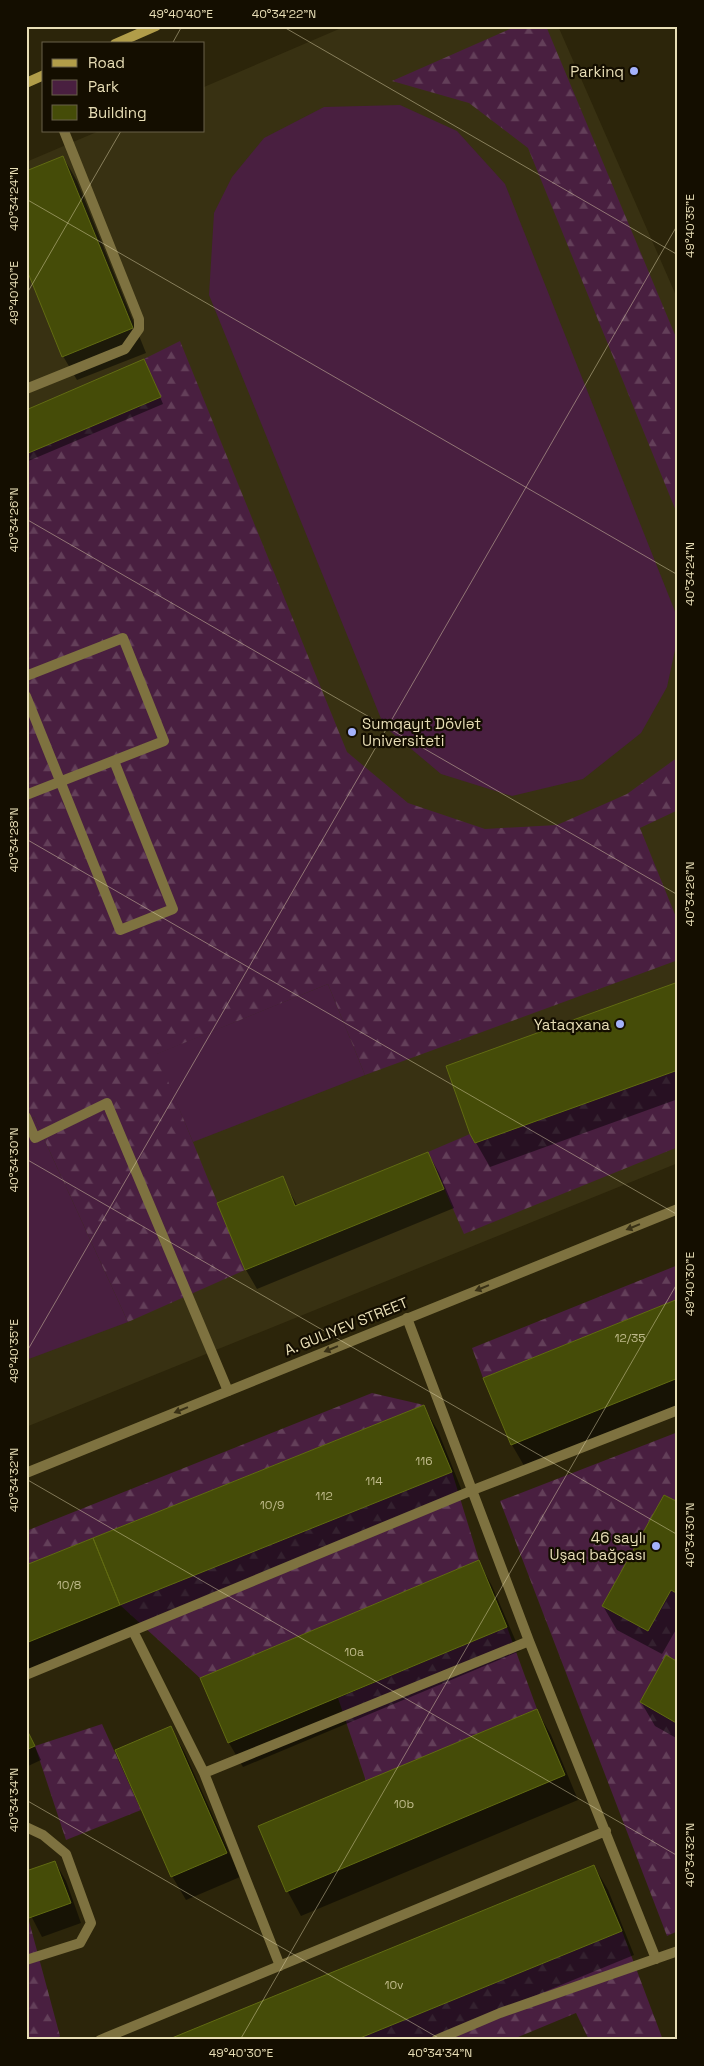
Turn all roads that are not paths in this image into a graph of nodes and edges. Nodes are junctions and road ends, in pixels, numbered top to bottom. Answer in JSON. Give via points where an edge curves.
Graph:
{"nodes":[{"id":1,"x":156,"y":26,"type":"edge"},
{"id":2,"x":120,"y":42,"type":"edge"},
{"id":3,"x":42,"y":77,"type":"edge"},
{"id":4,"x":26,"y":83,"type":"edge"},
{"id":5,"x":64,"y":132,"type":"edge"},
{"id":6,"x":26,"y":389,"type":"edge"},
{"id":7,"x":26,"y":676,"type":"edge"},
{"id":8,"x":26,"y":696,"type":"edge"},
{"id":9,"x":114,"y":761,"type":"junction"},
{"id":10,"x":60,"y":782,"type":"junction"},
{"id":11,"x":26,"y":795,"type":"edge"},
{"id":12,"x":26,"y":1117,"type":"edge"},
{"id":13,"x":678,"y":1209,"type":"edge"},
{"id":14,"x":407,"y":1318,"type":"junction"},
{"id":15,"x":228,"y":1391,"type":"junction"},
{"id":16,"x":678,"y":1410,"type":"edge"},
{"id":17,"x":26,"y":1473,"type":"edge"},
{"id":18,"x":473,"y":1490,"type":"junction"},
{"id":19,"x":133,"y":1631,"type":"junction"},
{"id":20,"x":530,"y":1641,"type":"junction"},
{"id":21,"x":26,"y":1675,"type":"edge"},
{"id":22,"x":204,"y":1772,"type":"junction"},
{"id":23,"x":26,"y":1827,"type":"edge"},
{"id":24,"x":606,"y":1831,"type":"junction"},
{"id":25,"x":678,"y":1951,"type":"edge"},
{"id":26,"x":656,"y":1959,"type":"junction"},
{"id":27,"x":26,"y":1960,"type":"edge"},
{"id":28,"x":280,"y":1966,"type":"junction"},
{"id":29,"x":100,"y":2040,"type":"edge"},
{"id":30,"x":436,"y":2040,"type":"edge"}],
"edges":[{"from":1,"to":2,"type":"street"},
{"from":3,"to":4,"type":"street"},
{"from":5,"to":6,"type":"street","via":[[139,319],[139,330],[125,349]]},
{"from":7,"to":9,"type":"street","via":[[123,638],[164,741]]},
{"from":8,"to":10,"type":"street"},
{"from":9,"to":10,"type":"street"},
{"from":9,"to":10,"type":"street","via":[[173,909],[120,930]]},
{"from":10,"to":11,"type":"street"},
{"from":12,"to":15,"type":"street","via":[[35,1138],[107,1103]]},
{"from":13,"to":14,"type":"street","name":"A. GULIYEV STREET","one_way":true},
{"from":14,"to":15,"type":"street","name":"A. GULIYEV STREET","one_way":true},
{"from":14,"to":18,"type":"street"},
{"from":15,"to":17,"type":"street","name":"A. GULIYEV STREET","one_way":true},
{"from":16,"to":18,"type":"street"},
{"from":18,"to":19,"type":"street"},
{"from":18,"to":20,"type":"street"},
{"from":19,"to":21,"type":"street"},
{"from":19,"to":22,"type":"street"},
{"from":20,"to":22,"type":"street"},
{"from":20,"to":24,"type":"street"},
{"from":22,"to":28,"type":"street"},
{"from":23,"to":27,"type":"street","via":[[43,1835],[66,1854],[91,1923],[80,1944]]},
{"from":24,"to":26,"type":"street"},
{"from":24,"to":28,"type":"street"},
{"from":25,"to":26,"type":"street"},
{"from":26,"to":30,"type":"street","via":[[500,2013]]},
{"from":28,"to":29,"type":"street"}]}
